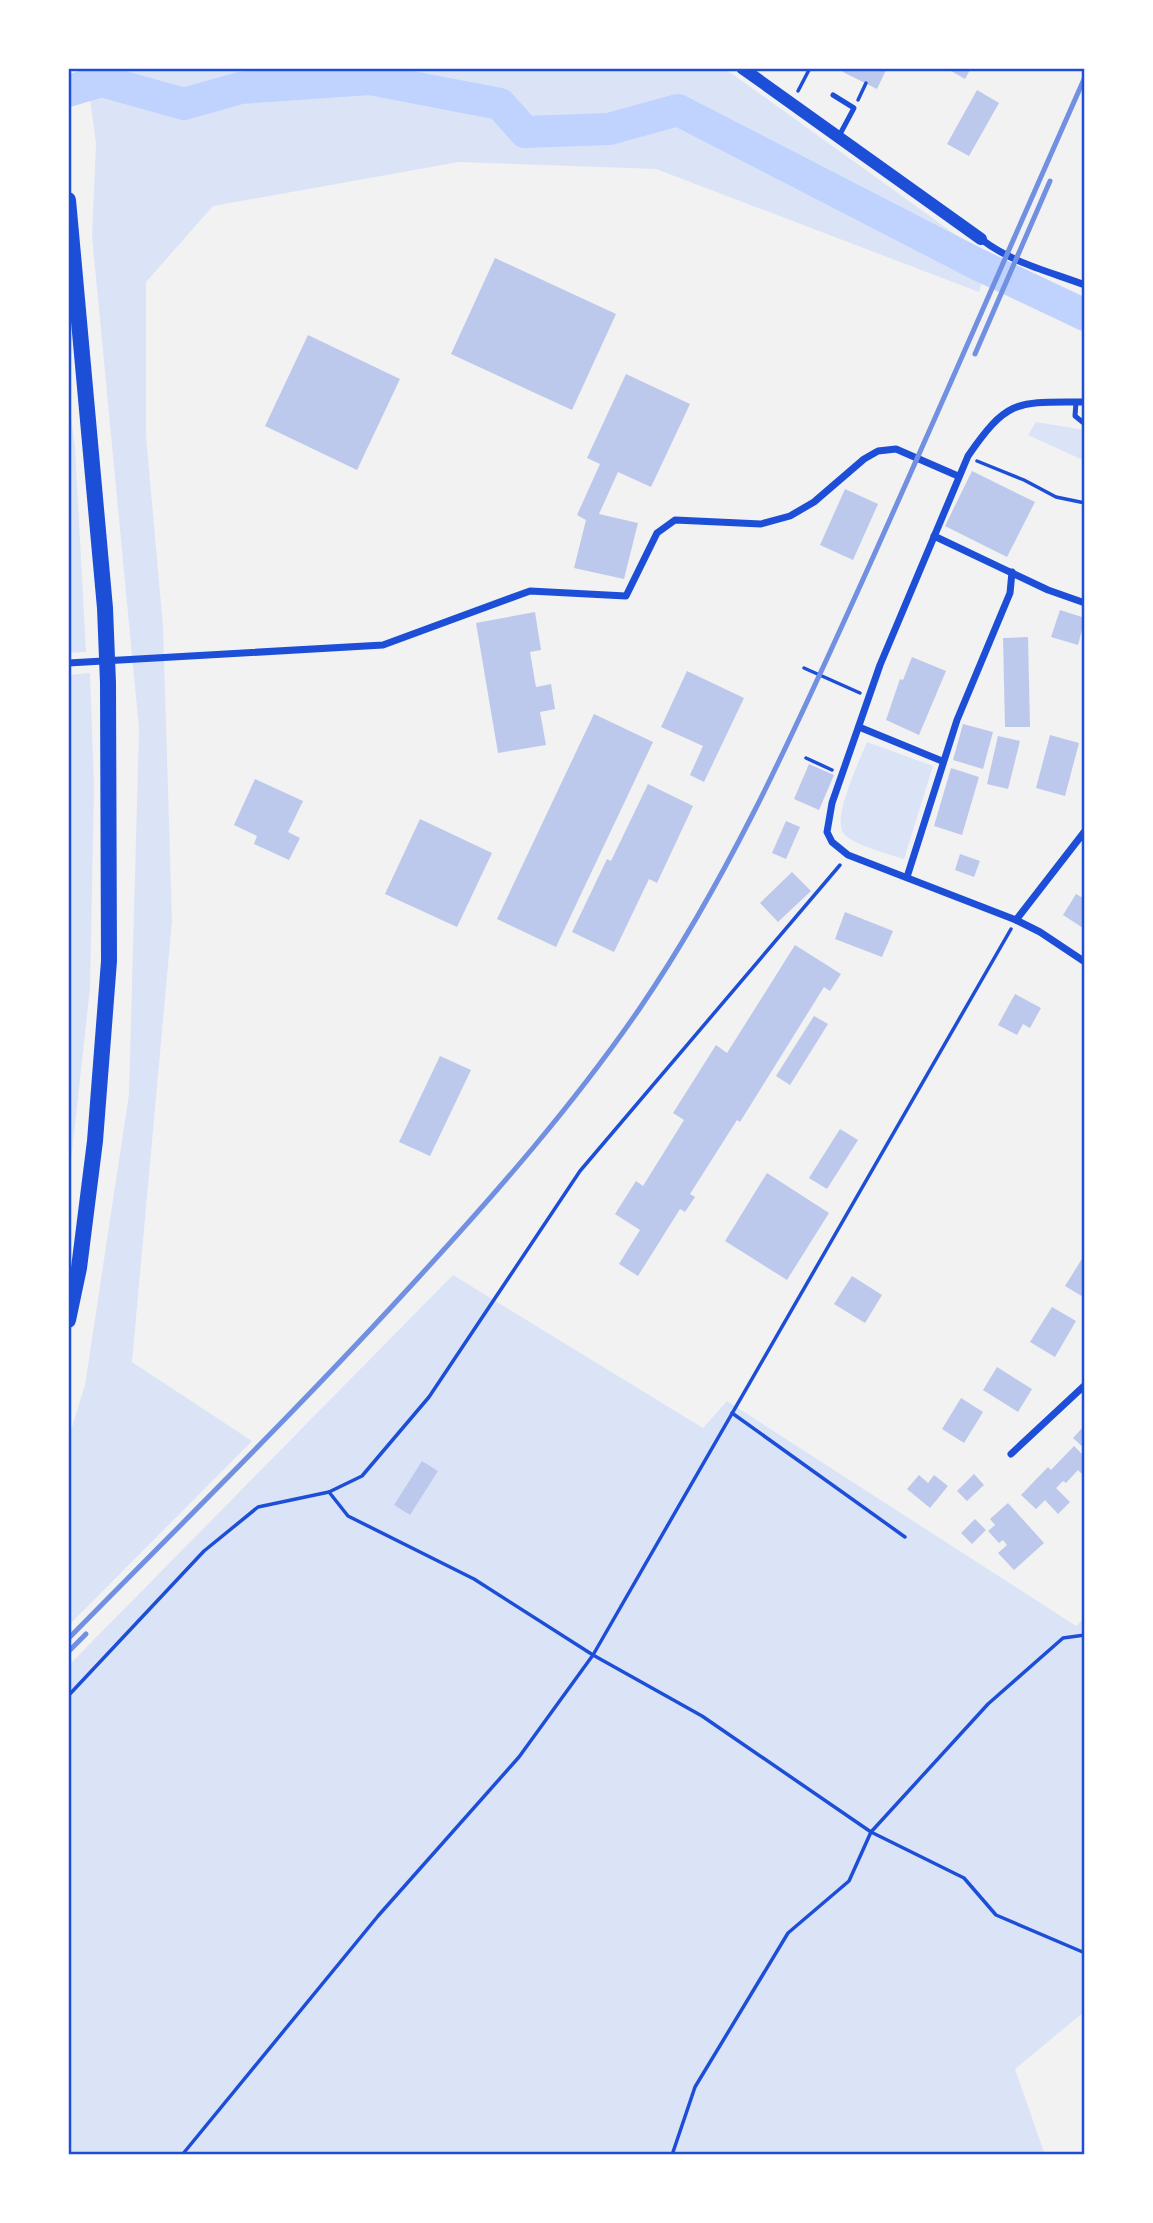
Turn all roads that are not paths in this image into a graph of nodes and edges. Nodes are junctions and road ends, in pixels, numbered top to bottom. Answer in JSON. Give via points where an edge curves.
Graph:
{"nodes":[{"id":1,"x":742,"y":68,"type":"edge"},
{"id":2,"x":833,"y":95,"type":"dead end"},
{"id":3,"x":839,"y":137,"type":"junction"},
{"id":4,"x":68,"y":201,"type":"edge"},
{"id":5,"x":981,"y":239,"type":"joint"},
{"id":6,"x":1085,"y":285,"type":"edge"},
{"id":7,"x":1076,"y":402,"type":"junction"},
{"id":8,"x":1085,"y":402,"type":"edge"},
{"id":9,"x":1085,"y":424,"type":"edge"},
{"id":10,"x":958,"y":476,"type":"junction"},
{"id":11,"x":934,"y":536,"type":"junction"},
{"id":12,"x":1012,"y":572,"type":"junction"},
{"id":13,"x":1085,"y":603,"type":"edge"},
{"id":14,"x":68,"y":663,"type":"edge"},
{"id":15,"x":859,"y":727,"type":"junction"},
{"id":16,"x":943,"y":761,"type":"junction"},
{"id":17,"x":1085,"y":831,"type":"edge"},
{"id":18,"x":907,"y":877,"type":"junction"},
{"id":19,"x":1016,"y":920,"type":"junction"},
{"id":20,"x":1085,"y":962,"type":"edge"},
{"id":21,"x":68,"y":1320,"type":"edge"},
{"id":22,"x":1085,"y":1385,"type":"edge"},
{"id":23,"x":1011,"y":1454,"type":"dead end"}],
"edges":[{"from":1,"to":3,"type":"street"},
{"from":2,"to":3,"type":"lane","via":[[854,107]]},
{"from":3,"to":5,"type":"street"},
{"from":4,"to":21,"type":"highway","via":[[105,608],[109,961],[95,1141]]},
{"from":5,"to":6,"type":"street","via":[[1017,262]]},
{"from":7,"to":8,"type":"street"},
{"from":7,"to":9,"type":"lane","via":[[1075,416]]},
{"from":7,"to":10,"type":"street","via":[[1028,402],[1007,410],[989,425]]},
{"from":10,"to":11,"type":"street"},
{"from":10,"to":14,"type":"street","via":[[896,449],[878,451],[790,516],[761,524],[675,520],[657,533],[626,596],[530,591],[383,645]]},
{"from":11,"to":12,"type":"street"},
{"from":11,"to":15,"type":"street"},
{"from":12,"to":13,"type":"street"},
{"from":12,"to":16,"type":"street","via":[[1010,593]]},
{"from":15,"to":16,"type":"street"},
{"from":15,"to":18,"type":"street","via":[[832,803],[827,832],[848,855]]},
{"from":16,"to":18,"type":"street"},
{"from":17,"to":19,"type":"street"},
{"from":18,"to":19,"type":"street"},
{"from":19,"to":20,"type":"street"},
{"from":22,"to":23,"type":"street"}]}
